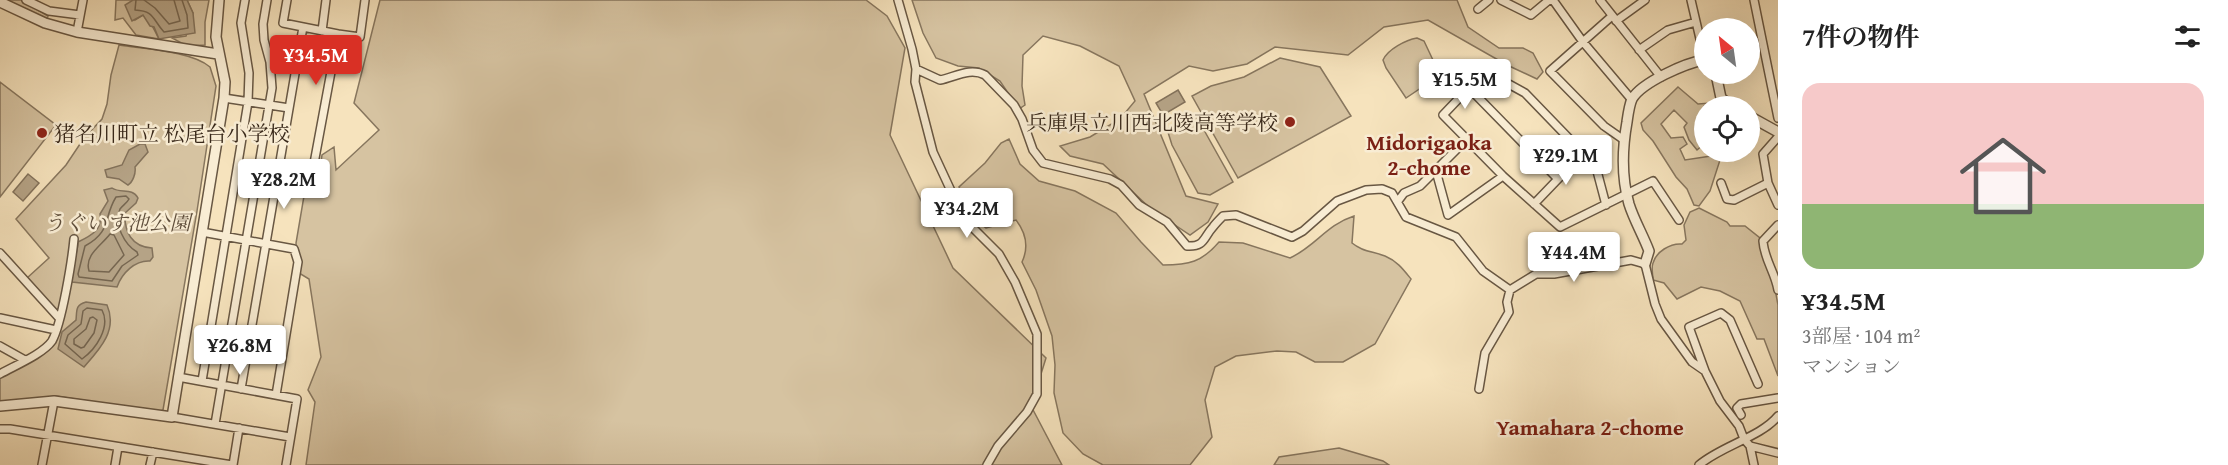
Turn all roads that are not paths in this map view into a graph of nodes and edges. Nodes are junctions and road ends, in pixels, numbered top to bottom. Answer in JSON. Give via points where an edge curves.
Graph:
{"nodes":[{"id":1,"x":26,"y":0,"type":"edge"},
{"id":2,"x":83,"y":0,"type":"edge"},
{"id":3,"x":219,"y":0,"type":"edge"},
{"id":4,"x":245,"y":0,"type":"edge"},
{"id":5,"x":267,"y":0,"type":"edge"},
{"id":6,"x":287,"y":0,"type":"edge"},
{"id":7,"x":326,"y":0,"type":"edge"},
{"id":8,"x":365,"y":0,"type":"edge"},
{"id":9,"x":898,"y":0,"type":"edge"},
{"id":10,"x":1489,"y":0,"type":"edge"},
{"id":11,"x":1501,"y":0,"type":"edge"},
{"id":12,"x":1551,"y":0,"type":"edge"},
{"id":13,"x":1600,"y":0,"type":"edge"},
{"id":14,"x":1646,"y":0,"type":"edge"},
{"id":15,"x":1691,"y":0,"type":"edge"},
{"id":16,"x":1754,"y":0,"type":"edge"},
{"id":17,"x":0,"y":2,"type":"edge"},
{"id":18,"x":1478,"y":9,"type":"dead end"},
{"id":19,"x":80,"y":15,"type":"junction"},
{"id":20,"x":1695,"y":18,"type":"edge"},
{"id":21,"x":1614,"y":19,"type":"junction"},
{"id":22,"x":1694,"y":23,"type":"edge"},
{"id":23,"x":303,"y":27,"type":"junction"},
{"id":24,"x":322,"y":31,"type":"junction"},
{"id":25,"x":77,"y":32,"type":"junction"},
{"id":26,"x":338,"y":34,"type":"junction"},
{"id":27,"x":1583,"y":42,"type":"junction"},
{"id":28,"x":1640,"y":50,"type":"junction"},
{"id":29,"x":218,"y":54,"type":"junction"},
{"id":30,"x":1694,"y":62,"type":"edge"},
{"id":31,"x":916,"y":69,"type":"junction"},
{"id":32,"x":1661,"y":77,"type":"junction"},
{"id":33,"x":1469,"y":88,"type":"junction"},
{"id":34,"x":224,"y":98,"type":"junction"},
{"id":35,"x":1632,"y":100,"type":"junction"},
{"id":36,"x":248,"y":102,"type":"junction"},
{"id":37,"x":269,"y":105,"type":"junction"},
{"id":38,"x":289,"y":108,"type":"junction"},
{"id":39,"x":1778,"y":118,"type":"edge"},
{"id":40,"x":1760,"y":122,"type":"edge"},
{"id":41,"x":1778,"y":132,"type":"edge"},
{"id":42,"x":1778,"y":137,"type":"edge"},
{"id":43,"x":1466,"y":140,"type":"junction"},
{"id":44,"x":1624,"y":140,"type":"junction"},
{"id":45,"x":1583,"y":153,"type":"junction"},
{"id":46,"x":1436,"y":171,"type":"junction"},
{"id":47,"x":1503,"y":176,"type":"junction"},
{"id":48,"x":1557,"y":178,"type":"junction"},
{"id":49,"x":276,"y":180,"type":"junction"},
{"id":50,"x":1721,"y":183,"type":"dead end"},
{"id":51,"x":1768,"y":183,"type":"junction"},
{"id":52,"x":1628,"y":195,"type":"junction"},
{"id":53,"x":1398,"y":201,"type":"junction"},
{"id":54,"x":1534,"y":204,"type":"junction"},
{"id":55,"x":1606,"y":205,"type":"junction"},
{"id":56,"x":1778,"y":205,"type":"edge"},
{"id":57,"x":1679,"y":220,"type":"dead end"},
{"id":58,"x":1778,"y":225,"type":"edge"},
{"id":59,"x":202,"y":232,"type":"junction"},
{"id":60,"x":225,"y":236,"type":"junction"},
{"id":61,"x":74,"y":239,"type":"dead end"},
{"id":62,"x":246,"y":240,"type":"junction"},
{"id":63,"x":266,"y":244,"type":"junction"},
{"id":64,"x":0,"y":253,"type":"edge"},
{"id":65,"x":1645,"y":264,"type":"junction"},
{"id":66,"x":1510,"y":290,"type":"junction"},
{"id":67,"x":1778,"y":290,"type":"edge"},
{"id":68,"x":0,"y":318,"type":"edge"},
{"id":69,"x":59,"y":318,"type":"junction"},
{"id":70,"x":56,"y":330,"type":"junction"},
{"id":71,"x":0,"y":346,"type":"edge"},
{"id":72,"x":25,"y":360,"type":"junction"},
{"id":73,"x":1705,"y":371,"type":"junction"},
{"id":74,"x":0,"y":374,"type":"edge"},
{"id":75,"x":178,"y":377,"type":"junction"},
{"id":76,"x":202,"y":381,"type":"junction"},
{"id":77,"x":1758,"y":384,"type":"dead end"},
{"id":78,"x":221,"y":385,"type":"junction"},
{"id":79,"x":241,"y":388,"type":"junction"},
{"id":80,"x":1479,"y":389,"type":"dead end"},
{"id":81,"x":276,"y":395,"type":"junction"},
{"id":82,"x":1778,"y":398,"type":"edge"},
{"id":83,"x":54,"y":401,"type":"junction"},
{"id":84,"x":0,"y":406,"type":"edge"},
{"id":85,"x":1741,"y":415,"type":"dead end"},
{"id":86,"x":1778,"y":416,"type":"edge"},
{"id":87,"x":172,"y":417,"type":"junction"},
{"id":88,"x":215,"y":424,"type":"junction"},
{"id":89,"x":239,"y":428,"type":"junction"},
{"id":90,"x":0,"y":429,"type":"edge"},
{"id":91,"x":48,"y":435,"type":"junction"},
{"id":92,"x":291,"y":436,"type":"junction"},
{"id":93,"x":1744,"y":439,"type":"junction"},
{"id":94,"x":1750,"y":446,"type":"junction"},
{"id":95,"x":118,"y":447,"type":"junction"},
{"id":96,"x":153,"y":452,"type":"junction"},
{"id":97,"x":1778,"y":453,"type":"edge"},
{"id":98,"x":42,"y":465,"type":"edge"},
{"id":99,"x":115,"y":465,"type":"edge"},
{"id":100,"x":150,"y":465,"type":"edge"},
{"id":101,"x":233,"y":465,"type":"edge"},
{"id":102,"x":285,"y":465,"type":"edge"},
{"id":103,"x":987,"y":465,"type":"edge"},
{"id":104,"x":1699,"y":465,"type":"edge"},
{"id":105,"x":1754,"y":465,"type":"edge"}],
"edges":[{"from":1,"to":19,"type":"street","via":[[49,11]]},
{"from":2,"to":19,"type":"street"},
{"from":3,"to":29,"type":"street"},
{"from":4,"to":36,"type":"street","via":[[241,23],[249,73]]},
{"from":5,"to":37,"type":"street","via":[[263,24],[272,88]]},
{"from":6,"to":23,"type":"street","via":[[283,23]]},
{"from":7,"to":24,"type":"street"},
{"from":8,"to":26,"type":"street","via":[[360,38]]},
{"from":9,"to":31,"type":"street"},
{"from":10,"to":18,"type":"street"},
{"from":11,"to":12,"type":"street","via":[[1531,15]]},
{"from":12,"to":27,"type":"street"},
{"from":13,"to":21,"type":"street"},
{"from":14,"to":21,"type":"street"},
{"from":15,"to":20,"type":"street"},
{"from":16,"to":39,"type":"street"},
{"from":17,"to":25,"type":"street","via":[[45,23]]},
{"from":19,"to":25,"type":"street"},
{"from":21,"to":27,"type":"street"},
{"from":21,"to":28,"type":"street"},
{"from":22,"to":28,"type":"street","via":[[1668,30]]},
{"from":23,"to":24,"type":"street"},
{"from":23,"to":38,"type":"street"},
{"from":24,"to":26,"type":"street"},
{"from":25,"to":29,"type":"street"},
{"from":26,"to":49,"type":"street","via":[[310,185]]},
{"from":27,"to":35,"type":"street"},
{"from":27,"to":44,"type":"street","via":[[1550,71],[1604,126]]},
{"from":28,"to":32,"type":"street"},
{"from":29,"to":34,"type":"street","via":[[225,82]]},
{"from":30,"to":32,"type":"street"},
{"from":31,"to":53,"type":"street","via":[[940,80],[969,72],[985,75],[1014,105],[1033,150],[1043,163],[1121,185],[1139,205],[1167,222],[1186,246],[1205,241],[1223,216],[1236,215],[1292,237],[1337,201],[1352,194],[1389,190]]},
{"from":31,"to":103,"type":"street","via":[[915,82],[933,152],[955,203],[964,219],[999,254],[1037,334],[1037,394],[1028,412]]},
{"from":32,"to":35,"type":"street"},
{"from":33,"to":43,"type":"street","via":[[1443,115]]},
{"from":33,"to":45,"type":"street","via":[[1485,71],[1525,93]]},
{"from":33,"to":48,"type":"street"},
{"from":34,"to":36,"type":"street"},
{"from":34,"to":59,"type":"street"},
{"from":35,"to":44,"type":"street"},
{"from":36,"to":37,"type":"street"},
{"from":36,"to":60,"type":"street"},
{"from":37,"to":38,"type":"street"},
{"from":37,"to":62,"type":"street"},
{"from":38,"to":49,"type":"street"},
{"from":40,"to":41,"type":"street"},
{"from":42,"to":51,"type":"street","via":[[1763,154]]},
{"from":43,"to":46,"type":"street"},
{"from":43,"to":47,"type":"street"},
{"from":44,"to":52,"type":"street","via":[[1623,171]]},
{"from":45,"to":48,"type":"street"},
{"from":45,"to":55,"type":"street","via":[[1597,171]]},
{"from":46,"to":47,"type":"street","via":[[1448,216]]},
{"from":46,"to":53,"type":"street"},
{"from":47,"to":54,"type":"street"},
{"from":48,"to":54,"type":"street"},
{"from":49,"to":63,"type":"street"},
{"from":50,"to":51,"type":"street","via":[[1727,199],[1734,200]]},
{"from":51,"to":56,"type":"street"},
{"from":52,"to":55,"type":"street"},
{"from":52,"to":57,"type":"street","via":[[1653,182]]},
{"from":52,"to":65,"type":"street","via":[[1649,251]]},
{"from":53,"to":66,"type":"street","via":[[1406,218],[1455,237],[1483,271]]},
{"from":54,"to":55,"type":"street","via":[[1560,227]]},
{"from":58,"to":67,"type":"street","via":[[1763,241]]},
{"from":59,"to":60,"type":"street"},
{"from":59,"to":75,"type":"street"},
{"from":60,"to":62,"type":"street"},
{"from":60,"to":76,"type":"street"},
{"from":61,"to":69,"type":"street"},
{"from":62,"to":63,"type":"street"},
{"from":62,"to":78,"type":"street"},
{"from":63,"to":79,"type":"street"},
{"from":63,"to":81,"type":"street","via":[[294,249],[298,262]]},
{"from":64,"to":69,"type":"street"},
{"from":65,"to":66,"type":"street","via":[[1631,260],[1536,274]]},
{"from":65,"to":73,"type":"street","via":[[1661,320],[1692,362]]},
{"from":66,"to":80,"type":"street","via":[[1509,312],[1485,353]]},
{"from":68,"to":70,"type":"street"},
{"from":69,"to":70,"type":"street"},
{"from":70,"to":72,"type":"street","via":[[46,347]]},
{"from":71,"to":72,"type":"street"},
{"from":72,"to":74,"type":"street"},
{"from":73,"to":77,"type":"street","via":[[1689,327],[1721,313],[1730,320]]},
{"from":73,"to":93,"type":"street"},
{"from":75,"to":76,"type":"street"},
{"from":75,"to":87,"type":"street"},
{"from":76,"to":78,"type":"street"},
{"from":78,"to":79,"type":"street"},
{"from":78,"to":88,"type":"street"},
{"from":79,"to":81,"type":"street"},
{"from":81,"to":92,"type":"street","via":[[297,399]]},
{"from":82,"to":85,"type":"street","via":[[1740,404],[1737,408]]},
{"from":83,"to":84,"type":"street"},
{"from":83,"to":87,"type":"street"},
{"from":83,"to":91,"type":"street"},
{"from":86,"to":93,"type":"street"},
{"from":87,"to":88,"type":"street"},
{"from":88,"to":89,"type":"street"},
{"from":89,"to":92,"type":"street"},
{"from":89,"to":101,"type":"street"},
{"from":90,"to":91,"type":"street"},
{"from":91,"to":95,"type":"street"},
{"from":91,"to":98,"type":"street"},
{"from":92,"to":102,"type":"street"},
{"from":93,"to":94,"type":"street"},
{"from":93,"to":104,"type":"street"},
{"from":94,"to":97,"type":"street"},
{"from":94,"to":105,"type":"street"},
{"from":95,"to":96,"type":"street"},
{"from":95,"to":99,"type":"street"},
{"from":96,"to":100,"type":"street"},
{"from":96,"to":101,"type":"street"}]}
